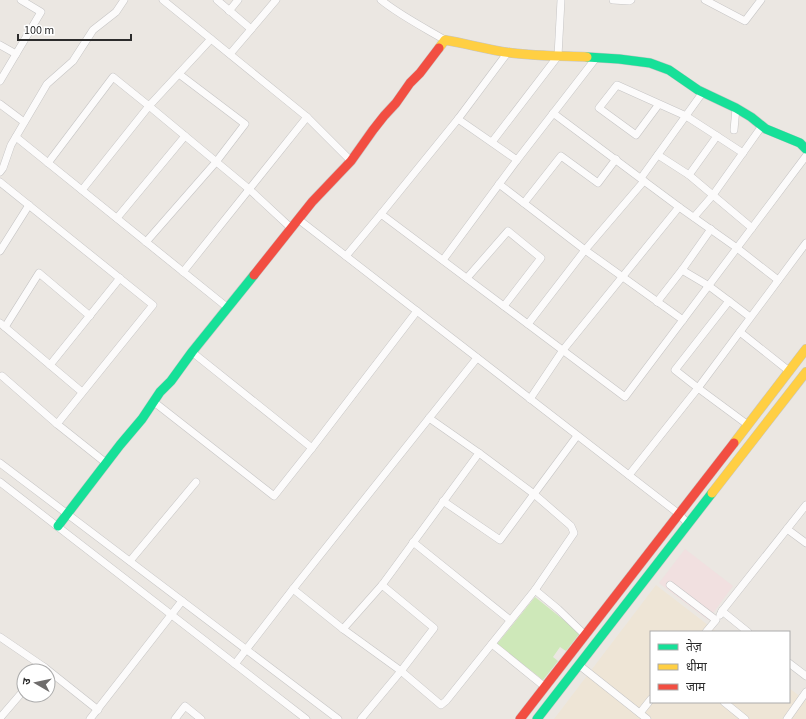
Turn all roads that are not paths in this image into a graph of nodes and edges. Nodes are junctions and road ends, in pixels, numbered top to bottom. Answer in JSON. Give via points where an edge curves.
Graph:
{"nodes":[{"id":1,"x":21,"y":0,"type":"edge"},
{"id":2,"x":124,"y":0,"type":"edge"},
{"id":3,"x":163,"y":0,"type":"edge"},
{"id":4,"x":217,"y":0,"type":"edge"},
{"id":5,"x":238,"y":0,"type":"edge"},
{"id":6,"x":276,"y":0,"type":"edge"},
{"id":7,"x":381,"y":0,"type":"edge"},
{"id":8,"x":561,"y":0,"type":"edge"},
{"id":9,"x":612,"y":0,"type":"edge"},
{"id":10,"x":630,"y":0,"type":"edge"},
{"id":11,"x":705,"y":0,"type":"edge"},
{"id":12,"x":761,"y":0,"type":"edge"},
{"id":13,"x":230,"y":11,"type":"junction"},
{"id":14,"x":251,"y":29,"type":"junction"},
{"id":15,"x":211,"y":39,"type":"junction"},
{"id":16,"x":445,"y":40,"type":"junction"},
{"id":17,"x":0,"y":44,"type":"edge"},
{"id":18,"x":508,"y":52,"type":"junction"},
{"id":19,"x":16,"y":54,"type":"junction"},
{"id":20,"x":230,"y":54,"type":"junction"},
{"id":21,"x":558,"y":56,"type":"junction"},
{"id":22,"x":596,"y":58,"type":"junction"},
{"id":23,"x":179,"y":74,"type":"junction"},
{"id":24,"x":0,"y":81,"type":"edge"},
{"id":25,"x":703,"y":92,"type":"junction"},
{"id":26,"x":0,"y":104,"type":"edge"},
{"id":27,"x":659,"y":104,"type":"junction"},
{"id":28,"x":149,"y":106,"type":"junction"},
{"id":29,"x":736,"y":108,"type":"junction"},
{"id":30,"x":553,"y":113,"type":"junction"},
{"id":31,"x":686,"y":116,"type":"junction"},
{"id":32,"x":307,"y":117,"type":"junction"},
{"id":33,"x":458,"y":119,"type":"junction"},
{"id":34,"x":24,"y":122,"type":"junction"},
{"id":35,"x":762,"y":126,"type":"junction"},
{"id":36,"x":734,"y":130,"type":"dead end"},
{"id":37,"x":185,"y":136,"type":"junction"},
{"id":38,"x":717,"y":136,"type":"junction"},
{"id":39,"x":16,"y":137,"type":"junction"},
{"id":40,"x":492,"y":142,"type":"junction"},
{"id":41,"x":806,"y":149,"type":"edge"},
{"id":42,"x":743,"y":153,"type":"junction"},
{"id":43,"x":658,"y":154,"type":"junction"},
{"id":44,"x":806,"y":156,"type":"edge"},
{"id":45,"x":517,"y":160,"type":"junction"},
{"id":46,"x":616,"y":160,"type":"junction"},
{"id":47,"x":350,"y":161,"type":"junction"},
{"id":48,"x":216,"y":162,"type":"junction"},
{"id":49,"x":48,"y":163,"type":"junction"},
{"id":50,"x":0,"y":172,"type":"edge"},
{"id":51,"x":689,"y":175,"type":"junction"},
{"id":52,"x":643,"y":179,"type":"junction"},
{"id":53,"x":0,"y":182,"type":"edge"},
{"id":54,"x":499,"y":184,"type":"junction"},
{"id":55,"x":249,"y":189,"type":"junction"},
{"id":56,"x":82,"y":190,"type":"junction"},
{"id":57,"x":713,"y":195,"type":"junction"},
{"id":58,"x":524,"y":203,"type":"junction"},
{"id":59,"x":29,"y":205,"type":"junction"},
{"id":60,"x":679,"y":207,"type":"junction"},
{"id":61,"x":381,"y":214,"type":"junction"},
{"id":62,"x":694,"y":217,"type":"junction"},
{"id":63,"x":117,"y":218,"type":"junction"},
{"id":64,"x":298,"y":219,"type":"junction"},
{"id":65,"x":291,"y":228,"type":"junction"},
{"id":66,"x":752,"y":228,"type":"junction"},
{"id":67,"x":711,"y":229,"type":"junction"},
{"id":68,"x":146,"y":242,"type":"junction"},
{"id":69,"x":806,"y":243,"type":"edge"},
{"id":70,"x":737,"y":248,"type":"junction"},
{"id":71,"x":585,"y":250,"type":"junction"},
{"id":72,"x":0,"y":251,"type":"edge"},
{"id":73,"x":346,"y":256,"type":"junction"},
{"id":74,"x":443,"y":260,"type":"junction"},
{"id":75,"x":682,"y":270,"type":"junction"},
{"id":76,"x":183,"y":272,"type":"junction"},
{"id":77,"x":623,"y":277,"type":"junction"},
{"id":78,"x":120,"y":278,"type":"junction"},
{"id":79,"x":467,"y":278,"type":"junction"},
{"id":80,"x":778,"y":280,"type":"junction"},
{"id":81,"x":709,"y":286,"type":"junction"},
{"id":82,"x":729,"y":301,"type":"junction"},
{"id":83,"x":657,"y":302,"type":"junction"},
{"id":84,"x":504,"y":306,"type":"junction"},
{"id":85,"x":228,"y":308,"type":"junction"},
{"id":86,"x":417,"y":311,"type":"junction"},
{"id":87,"x":90,"y":316,"type":"junction"},
{"id":88,"x":750,"y":318,"type":"junction"},
{"id":89,"x":683,"y":320,"type":"junction"},
{"id":90,"x":528,"y":324,"type":"junction"},
{"id":91,"x":2,"y":325,"type":"edge"},
{"id":92,"x":740,"y":332,"type":"junction"},
{"id":93,"x":806,"y":349,"type":"edge"},
{"id":94,"x":563,"y":350,"type":"junction"},
{"id":95,"x":192,"y":352,"type":"junction"},
{"id":96,"x":477,"y":358,"type":"junction"},
{"id":97,"x":50,"y":365,"type":"junction"},
{"id":98,"x":789,"y":371,"type":"junction"},
{"id":99,"x":1,"y":376,"type":"edge"},
{"id":100,"x":804,"y":377,"type":"edge"},
{"id":101,"x":698,"y":388,"type":"junction"},
{"id":102,"x":82,"y":392,"type":"junction"},
{"id":103,"x":530,"y":399,"type":"junction"},
{"id":104,"x":154,"y":402,"type":"junction"},
{"id":105,"x":429,"y":418,"type":"junction"},
{"id":106,"x":57,"y":424,"type":"junction"},
{"id":107,"x":748,"y":424,"type":"junction"},
{"id":108,"x":577,"y":436,"type":"junction"},
{"id":109,"x":312,"y":448,"type":"junction"},
{"id":110,"x":727,"y":452,"type":"junction"},
{"id":111,"x":478,"y":453,"type":"junction"},
{"id":112,"x":738,"y":460,"type":"junction"},
{"id":113,"x":0,"y":463,"type":"edge"},
{"id":114,"x":106,"y":463,"type":"junction"},
{"id":115,"x":628,"y":475,"type":"junction"},
{"id":116,"x":196,"y":482,"type":"dead end"},
{"id":117,"x":3,"y":484,"type":"edge"},
{"id":118,"x":0,"y":492,"type":"edge"},
{"id":119,"x":534,"y":494,"type":"junction"},
{"id":120,"x":443,"y":502,"type":"junction"},
{"id":121,"x":806,"y":505,"type":"edge"},
{"id":122,"x":68,"y":514,"type":"junction"},
{"id":123,"x":679,"y":514,"type":"junction"},
{"id":124,"x":688,"y":524,"type":"junction"},
{"id":125,"x":58,"y":526,"type":"junction"},
{"id":126,"x":787,"y":529,"type":"junction"},
{"id":127,"x":413,"y":542,"type":"junction"},
{"id":128,"x":806,"y":543,"type":"edge"},
{"id":129,"x":130,"y":561,"type":"junction"},
{"id":130,"x":382,"y":585,"type":"junction"},
{"id":131,"x":670,"y":585,"type":"dead end"},
{"id":132,"x":293,"y":589,"type":"junction"},
{"id":133,"x":534,"y":590,"type":"junction"},
{"id":134,"x":182,"y":601,"type":"junction"},
{"id":135,"x":722,"y":611,"type":"junction"},
{"id":136,"x":172,"y":614,"type":"junction"},
{"id":137,"x":510,"y":620,"type":"junction"},
{"id":138,"x":716,"y":620,"type":"junction"},
{"id":139,"x":343,"y":629,"type":"junction"},
{"id":140,"x":707,"y":631,"type":"edge"},
{"id":141,"x":747,"y":631,"type":"edge"},
{"id":142,"x":585,"y":635,"type":"junction"},
{"id":143,"x":0,"y":637,"type":"edge"},
{"id":144,"x":492,"y":644,"type":"junction"},
{"id":145,"x":247,"y":650,"type":"junction"},
{"id":146,"x":34,"y":663,"type":"edge"},
{"id":147,"x":235,"y":664,"type":"junction"},
{"id":148,"x":790,"y":664,"type":"edge"},
{"id":149,"x":579,"y":665,"type":"junction"},
{"id":150,"x":401,"y":671,"type":"junction"},
{"id":151,"x":806,"y":676,"type":"edge"},
{"id":152,"x":56,"y":679,"type":"edge"},
{"id":153,"x":545,"y":687,"type":"junction"},
{"id":154,"x":806,"y":692,"type":"edge"},
{"id":155,"x":16,"y":699,"type":"edge"},
{"id":156,"x":650,"y":700,"type":"edge"},
{"id":157,"x":725,"y":703,"type":"edge"},
{"id":158,"x":98,"y":710,"type":"junction"},
{"id":159,"x":640,"y":713,"type":"junction"},
{"id":160,"x":0,"y":718,"type":"edge"},
{"id":161,"x":90,"y":719,"type":"edge"},
{"id":162,"x":175,"y":719,"type":"edge"},
{"id":163,"x":201,"y":719,"type":"edge"},
{"id":164,"x":306,"y":719,"type":"edge"},
{"id":165,"x":338,"y":719,"type":"edge"},
{"id":166,"x":361,"y":719,"type":"edge"},
{"id":167,"x":520,"y":719,"type":"edge"},
{"id":168,"x":537,"y":719,"type":"edge"},
{"id":169,"x":647,"y":719,"type":"edge"},
{"id":170,"x":745,"y":719,"type":"edge"},
{"id":171,"x":787,"y":719,"type":"edge"}],
"edges":[{"from":1,"to":19,"type":"street","via":[[41,12]]},
{"from":2,"to":34,"type":"street","via":[[116,12],[93,30],[73,61],[47,84]]},
{"from":3,"to":15,"type":"street"},
{"from":4,"to":13,"type":"street"},
{"from":5,"to":13,"type":"street"},
{"from":6,"to":14,"type":"street"},
{"from":7,"to":16,"type":"street"},
{"from":8,"to":21,"type":"street"},
{"from":9,"to":10,"type":"street"},
{"from":11,"to":12,"type":"street","via":[[745,21]]},
{"from":13,"to":14,"type":"street"},
{"from":14,"to":20,"type":"street"},
{"from":15,"to":20,"type":"street"},
{"from":15,"to":23,"type":"street"},
{"from":16,"to":18,"type":"street"},
{"from":16,"to":47,"type":"street"},
{"from":17,"to":19,"type":"street"},
{"from":18,"to":21,"type":"street"},
{"from":18,"to":33,"type":"street"},
{"from":19,"to":24,"type":"street"},
{"from":20,"to":32,"type":"street"},
{"from":21,"to":22,"type":"street"},
{"from":21,"to":40,"type":"street"},
{"from":22,"to":25,"type":"street","via":[[650,63],[669,70]]},
{"from":22,"to":30,"type":"street"},
{"from":23,"to":28,"type":"street"},
{"from":23,"to":48,"type":"street","via":[[245,124]]},
{"from":25,"to":29,"type":"street"},
{"from":25,"to":31,"type":"street"},
{"from":26,"to":34,"type":"street"},
{"from":27,"to":27,"type":"street","via":[[617,85],[599,108],[636,134]]},
{"from":27,"to":31,"type":"street"},
{"from":28,"to":37,"type":"street"},
{"from":28,"to":49,"type":"street","via":[[113,77]]},
{"from":28,"to":56,"type":"street"},
{"from":29,"to":35,"type":"street"},
{"from":29,"to":36,"type":"street"},
{"from":30,"to":45,"type":"street"},
{"from":30,"to":46,"type":"street"},
{"from":31,"to":38,"type":"street"},
{"from":31,"to":43,"type":"street"},
{"from":32,"to":47,"type":"street"},
{"from":32,"to":55,"type":"street"},
{"from":33,"to":40,"type":"street"},
{"from":33,"to":61,"type":"street"},
{"from":34,"to":39,"type":"street"},
{"from":35,"to":41,"type":"street","via":[[800,143]]},
{"from":35,"to":42,"type":"street"},
{"from":37,"to":48,"type":"street"},
{"from":37,"to":63,"type":"street"},
{"from":38,"to":42,"type":"street"},
{"from":38,"to":51,"type":"street"},
{"from":39,"to":49,"type":"street"},
{"from":39,"to":50,"type":"street"},
{"from":40,"to":45,"type":"street"},
{"from":42,"to":57,"type":"street"},
{"from":43,"to":51,"type":"street"},
{"from":43,"to":52,"type":"street"},
{"from":44,"to":66,"type":"street"},
{"from":45,"to":54,"type":"street"},
{"from":46,"to":52,"type":"street"},
{"from":46,"to":58,"type":"street","via":[[598,183],[561,156]]},
{"from":47,"to":64,"type":"street"},
{"from":48,"to":55,"type":"street"},
{"from":48,"to":68,"type":"street"},
{"from":49,"to":56,"type":"street"},
{"from":51,"to":57,"type":"street"},
{"from":52,"to":60,"type":"street"},
{"from":52,"to":71,"type":"street"},
{"from":53,"to":59,"type":"street"},
{"from":54,"to":58,"type":"street"},
{"from":54,"to":74,"type":"street"},
{"from":55,"to":65,"type":"street"},
{"from":55,"to":76,"type":"street"},
{"from":56,"to":63,"type":"street"},
{"from":57,"to":62,"type":"street"},
{"from":57,"to":66,"type":"street"},
{"from":58,"to":71,"type":"street"},
{"from":59,"to":72,"type":"street"},
{"from":59,"to":78,"type":"street"},
{"from":60,"to":62,"type":"street"},
{"from":60,"to":77,"type":"street"},
{"from":61,"to":73,"type":"street"},
{"from":61,"to":74,"type":"street"},
{"from":62,"to":67,"type":"street"},
{"from":63,"to":68,"type":"street"},
{"from":64,"to":65,"type":"street"},
{"from":64,"to":73,"type":"street"},
{"from":65,"to":85,"type":"street"},
{"from":66,"to":70,"type":"street"},
{"from":67,"to":70,"type":"street"},
{"from":67,"to":75,"type":"street"},
{"from":68,"to":76,"type":"street"},
{"from":69,"to":80,"type":"street"},
{"from":70,"to":80,"type":"street"},
{"from":70,"to":81,"type":"street"},
{"from":71,"to":77,"type":"street"},
{"from":71,"to":90,"type":"street"},
{"from":73,"to":86,"type":"street"},
{"from":74,"to":79,"type":"street"},
{"from":75,"to":81,"type":"street"},
{"from":75,"to":83,"type":"street"},
{"from":76,"to":85,"type":"street"},
{"from":77,"to":83,"type":"street"},
{"from":77,"to":94,"type":"street"},
{"from":78,"to":87,"type":"street"},
{"from":78,"to":102,"type":"street","via":[[153,305]]},
{"from":79,"to":84,"type":"street"},
{"from":79,"to":84,"type":"street","via":[[508,231],[541,258]]},
{"from":80,"to":88,"type":"street"},
{"from":81,"to":82,"type":"street"},
{"from":81,"to":89,"type":"street"},
{"from":82,"to":88,"type":"street"},
{"from":82,"to":101,"type":"street","via":[[675,370]]},
{"from":83,"to":89,"type":"street"},
{"from":84,"to":90,"type":"street"},
{"from":85,"to":95,"type":"street"},
{"from":86,"to":96,"type":"street"},
{"from":86,"to":109,"type":"street"},
{"from":87,"to":91,"type":"street","via":[[39,273]]},
{"from":87,"to":97,"type":"street"},
{"from":88,"to":92,"type":"street"},
{"from":89,"to":94,"type":"street","via":[[626,397]]},
{"from":90,"to":94,"type":"street"},
{"from":91,"to":97,"type":"street"},
{"from":92,"to":98,"type":"street"},
{"from":92,"to":101,"type":"street"},
{"from":93,"to":98,"type":"street"},
{"from":94,"to":103,"type":"street"},
{"from":95,"to":104,"type":"street"},
{"from":95,"to":109,"type":"street"},
{"from":96,"to":103,"type":"street"},
{"from":96,"to":105,"type":"street"},
{"from":97,"to":102,"type":"street"},
{"from":98,"to":100,"type":"street"},
{"from":98,"to":107,"type":"street"},
{"from":99,"to":106,"type":"street"},
{"from":100,"to":112,"type":"street"},
{"from":101,"to":107,"type":"street"},
{"from":101,"to":115,"type":"street"},
{"from":102,"to":106,"type":"street"},
{"from":103,"to":108,"type":"street"},
{"from":104,"to":109,"type":"street","via":[[274,496]]},
{"from":104,"to":114,"type":"street"},
{"from":105,"to":111,"type":"street"},
{"from":105,"to":132,"type":"street"},
{"from":106,"to":114,"type":"street"},
{"from":107,"to":110,"type":"street"},
{"from":108,"to":115,"type":"street"},
{"from":108,"to":119,"type":"street"},
{"from":110,"to":112,"type":"street"},
{"from":110,"to":123,"type":"street"},
{"from":111,"to":119,"type":"street"},
{"from":111,"to":120,"type":"street"},
{"from":112,"to":124,"type":"street"},
{"from":113,"to":122,"type":"street"},
{"from":114,"to":122,"type":"street"},
{"from":115,"to":123,"type":"street"},
{"from":116,"to":129,"type":"street"},
{"from":117,"to":118,"type":"street"},
{"from":117,"to":125,"type":"street"},
{"from":119,"to":120,"type":"street","via":[[500,540]]},
{"from":119,"to":133,"type":"street","via":[[571,526],[574,533]]},
{"from":120,"to":127,"type":"street"},
{"from":121,"to":126,"type":"street"},
{"from":122,"to":125,"type":"street"},
{"from":122,"to":129,"type":"street"},
{"from":123,"to":124,"type":"street"},
{"from":123,"to":142,"type":"street"},
{"from":124,"to":149,"type":"street"},
{"from":125,"to":136,"type":"street"},
{"from":126,"to":128,"type":"street"},
{"from":126,"to":135,"type":"street"},
{"from":127,"to":130,"type":"street"},
{"from":127,"to":137,"type":"street"},
{"from":129,"to":134,"type":"street"},
{"from":130,"to":139,"type":"street"},
{"from":130,"to":150,"type":"street","via":[[434,628]]},
{"from":131,"to":138,"type":"street"},
{"from":132,"to":139,"type":"street"},
{"from":132,"to":145,"type":"street"},
{"from":133,"to":137,"type":"street"},
{"from":133,"to":142,"type":"street"},
{"from":134,"to":136,"type":"street"},
{"from":134,"to":145,"type":"street"},
{"from":135,"to":138,"type":"street"},
{"from":135,"to":141,"type":"street"},
{"from":136,"to":147,"type":"street"},
{"from":136,"to":158,"type":"street"},
{"from":137,"to":144,"type":"street"},
{"from":138,"to":140,"type":"street"},
{"from":139,"to":150,"type":"street"},
{"from":142,"to":153,"type":"street"},
{"from":143,"to":146,"type":"street"},
{"from":144,"to":150,"type":"street","via":[[441,706]]},
{"from":144,"to":153,"type":"street"},
{"from":145,"to":147,"type":"street"},
{"from":145,"to":165,"type":"street"},
{"from":147,"to":164,"type":"street"},
{"from":148,"to":151,"type":"street"},
{"from":149,"to":159,"type":"street"},
{"from":149,"to":168,"type":"street"},
{"from":150,"to":166,"type":"street"},
{"from":152,"to":158,"type":"street"},
{"from":153,"to":167,"type":"street"},
{"from":154,"to":171,"type":"street"},
{"from":155,"to":160,"type":"street"},
{"from":156,"to":159,"type":"street"},
{"from":157,"to":170,"type":"street"},
{"from":158,"to":161,"type":"street"},
{"from":159,"to":169,"type":"street"},
{"from":162,"to":163,"type":"street","via":[[185,706]]}]}
